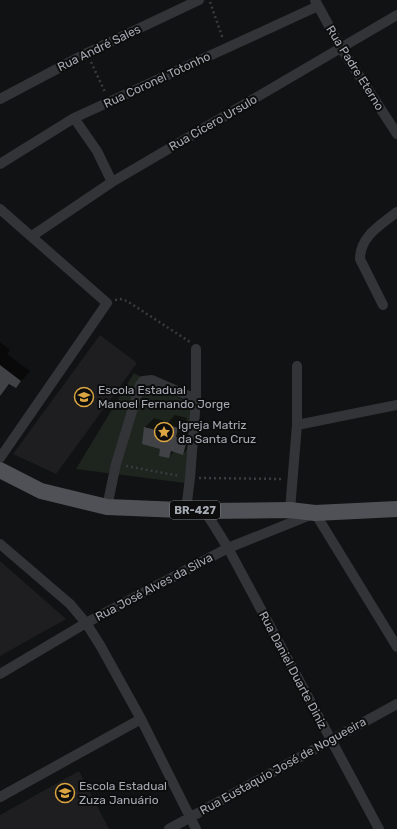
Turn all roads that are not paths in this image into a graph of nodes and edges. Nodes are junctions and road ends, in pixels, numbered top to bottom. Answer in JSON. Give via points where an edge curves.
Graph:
{"nodes":[{"id":1,"x":196,"y":1,"type":"edge"},
{"id":2,"x":316,"y":3,"type":"edge"},
{"id":3,"x":397,"y":15,"type":"edge"},
{"id":4,"x":341,"y":48,"type":"junction"},
{"id":5,"x":0,"y":99,"type":"edge"},
{"id":6,"x":74,"y":118,"type":"junction"},
{"id":7,"x":397,"y":134,"type":"edge"},
{"id":8,"x":0,"y":164,"type":"edge"},
{"id":9,"x":112,"y":182,"type":"junction"},
{"id":10,"x":0,"y":209,"type":"edge"},
{"id":11,"x":397,"y":212,"type":"edge"},
{"id":12,"x":32,"y":236,"type":"junction"},
{"id":13,"x":383,"y":305,"type":"dead end"},
{"id":14,"x":196,"y":349,"type":"road end"},
{"id":15,"x":297,"y":366,"type":"dead end"},
{"id":16,"x":196,"y":399,"type":"junction"},
{"id":17,"x":397,"y":405,"type":"edge"},
{"id":18,"x":297,"y":425,"type":"junction"},
{"id":19,"x":0,"y":458,"type":"edge"},
{"id":20,"x":0,"y":470,"type":"edge"},
{"id":21,"x":107,"y":506,"type":"junction"},
{"id":22,"x":397,"y":509,"type":"edge"},
{"id":23,"x":186,"y":510,"type":"junction"},
{"id":24,"x":290,"y":510,"type":"junction"},
{"id":25,"x":205,"y":511,"type":"junction"},
{"id":26,"x":315,"y":513,"type":"junction"},
{"id":27,"x":0,"y":544,"type":"edge"},
{"id":28,"x":228,"y":548,"type":"junction"},
{"id":29,"x":86,"y":623,"type":"junction"},
{"id":30,"x":397,"y":647,"type":"edge"},
{"id":31,"x":0,"y":674,"type":"edge"},
{"id":32,"x":397,"y":704,"type":"edge"},
{"id":33,"x":141,"y":719,"type":"junction"},
{"id":34,"x":330,"y":740,"type":"junction"},
{"id":35,"x":0,"y":797,"type":"edge"},
{"id":36,"x":190,"y":817,"type":"junction"},
{"id":37,"x":169,"y":829,"type":"edge"},
{"id":38,"x":196,"y":829,"type":"edge"},
{"id":39,"x":379,"y":829,"type":"edge"}],
"edges":[{"from":1,"to":5,"type":"street","name":"Rua André Sales","via":[[87,53]]},
{"from":2,"to":4,"type":"street","name":"Rua Padre Eterno"},
{"from":2,"to":6,"type":"street","name":"Rua Coronel Totonho","via":[[226,48]]},
{"from":3,"to":4,"type":"street","name":"Rua Cícero Ursulo"},
{"from":4,"to":7,"type":"street","name":"Rua Padre Eterno"},
{"from":4,"to":9,"type":"street","name":"Rua Cícero Ursulo"},
{"from":6,"to":8,"type":"street","name":"Rua Coronel Totonho"},
{"from":6,"to":9,"type":"street","via":[[97,151]]},
{"from":9,"to":12,"type":"street","name":"Rua Cícero Ursulo"},
{"from":10,"to":12,"type":"street"},
{"from":11,"to":13,"type":"street","via":[[365,239],[360,250],[360,259]]},
{"from":12,"to":19,"type":"street","via":[[107,303]]},
{"from":14,"to":16,"type":"street"},
{"from":15,"to":18,"type":"street"},
{"from":16,"to":21,"type":"street","via":[[152,380],[143,381],[116,464]]},
{"from":16,"to":23,"type":"street"},
{"from":17,"to":18,"type":"street"},
{"from":18,"to":24,"type":"street"},
{"from":20,"to":21,"type":"main road","number":"BR-427","via":[[41,491]]},
{"from":21,"to":23,"type":"main road","number":"BR-427"},
{"from":22,"to":26,"type":"main road","number":"BR-427"},
{"from":23,"to":25,"type":"main road","number":"BR-427"},
{"from":24,"to":25,"type":"main road","number":"BR-427"},
{"from":24,"to":26,"type":"main road","number":"BR-427"},
{"from":25,"to":28,"type":"street","name":"Rua Daniel Duarte Diniz"},
{"from":26,"to":28,"type":"street","name":"Rua José Alves da Silva"},
{"from":26,"to":30,"type":"street"},
{"from":27,"to":29,"type":"street","via":[[70,604]]},
{"from":28,"to":29,"type":"street","name":"Rua José Alves da Silva"},
{"from":28,"to":34,"type":"street","name":"Rua Daniel Duarte Diniz"},
{"from":29,"to":31,"type":"street","name":"Rua José Alves da Silva"},
{"from":29,"to":33,"type":"street"},
{"from":32,"to":34,"type":"street","name":"Rua Eustaquio José de Nogueeira"},
{"from":33,"to":35,"type":"street"},
{"from":33,"to":36,"type":"street"},
{"from":34,"to":36,"type":"street","name":"Rua Eustaquio José de Nogueeira"},
{"from":34,"to":39,"type":"street","name":"Rua Daniel Duarte Diniz"},
{"from":36,"to":37,"type":"street","name":"Rua Eustaquio José de Nogueeira"},
{"from":36,"to":38,"type":"street"}]}
